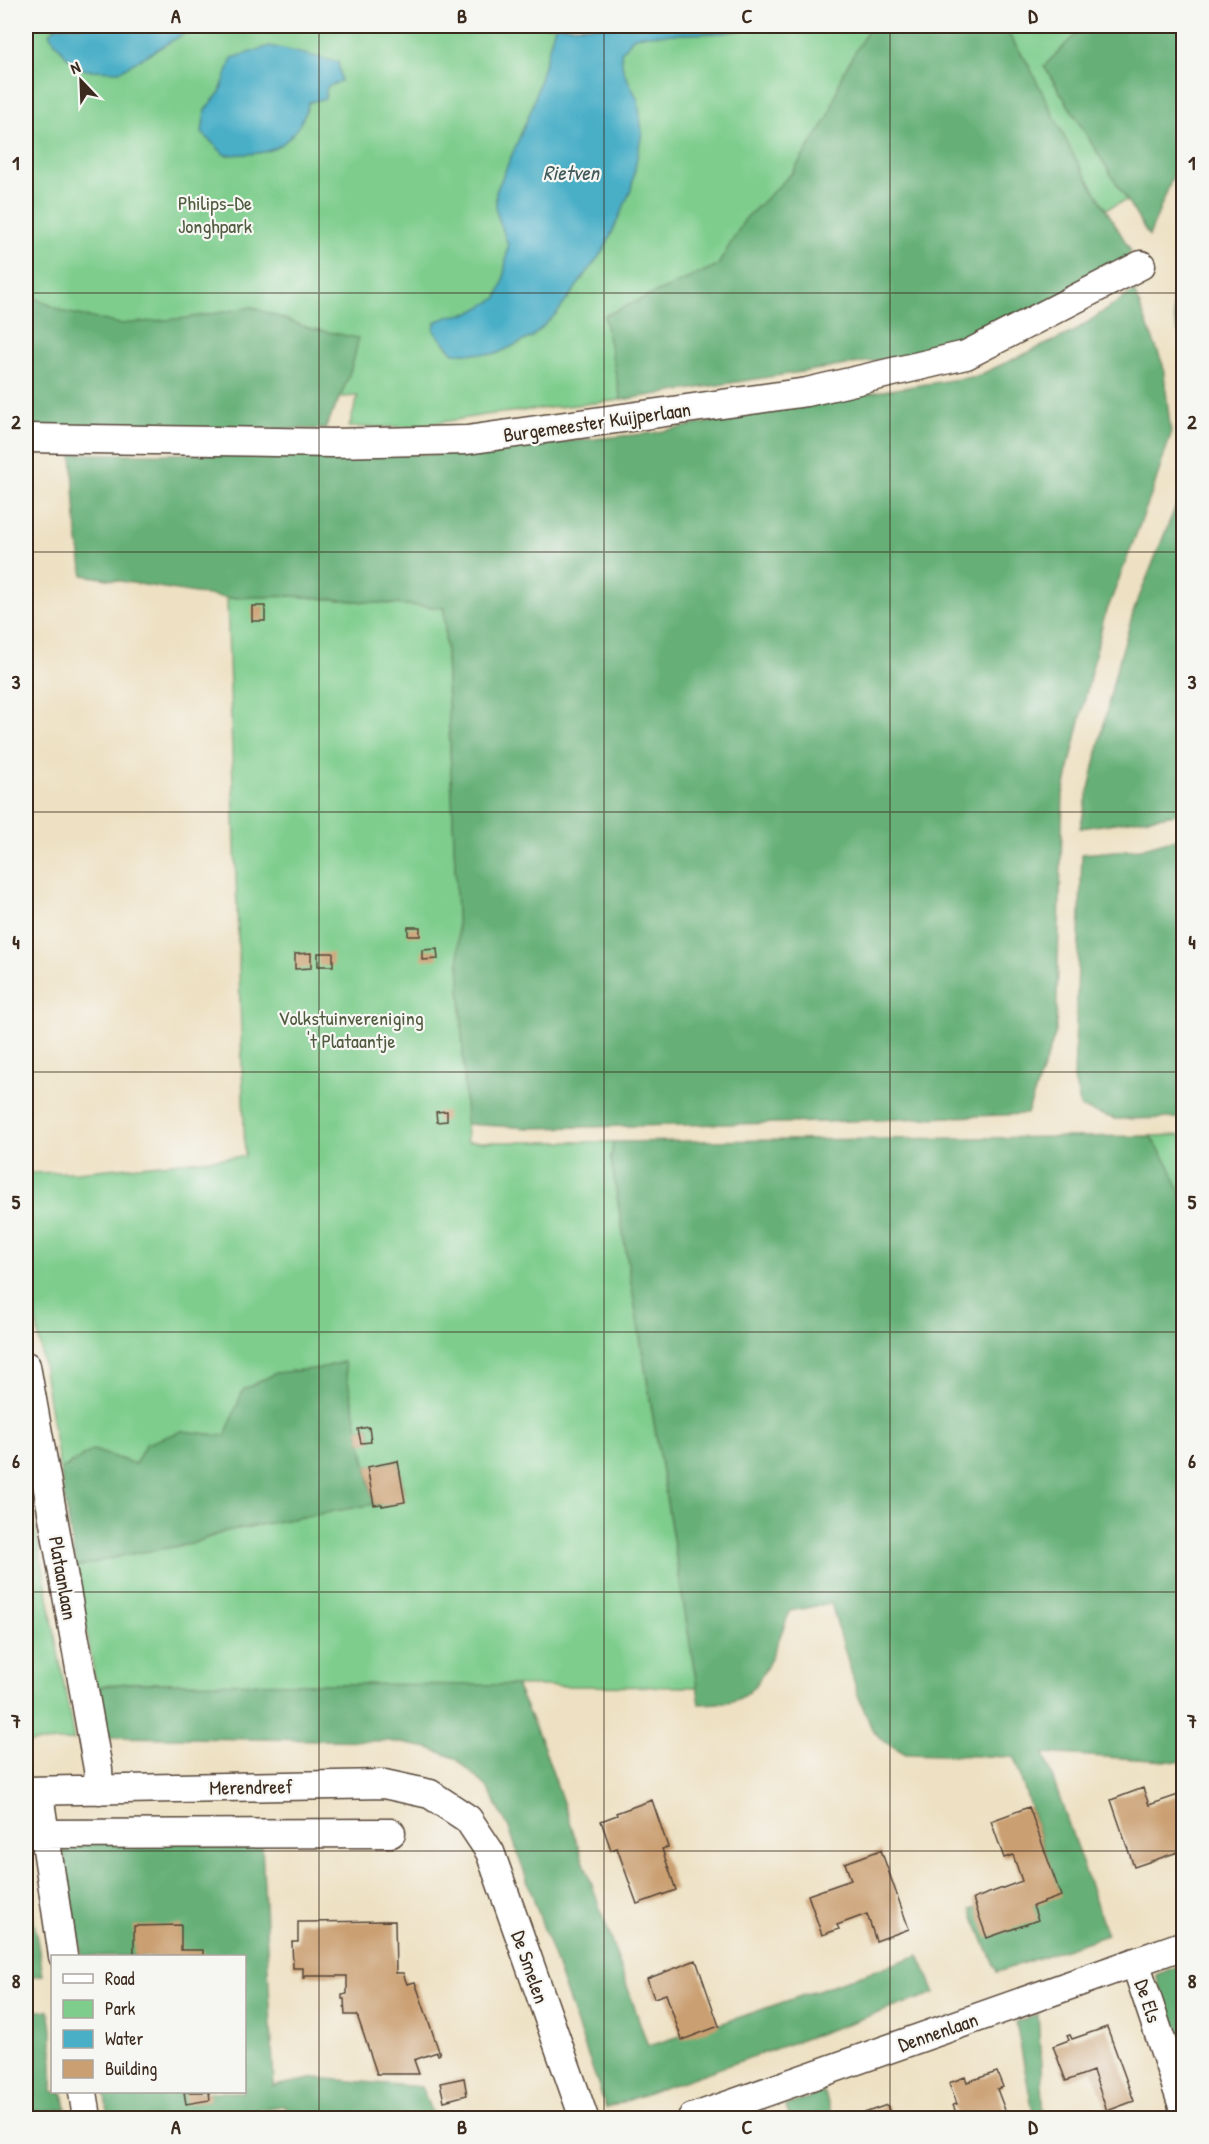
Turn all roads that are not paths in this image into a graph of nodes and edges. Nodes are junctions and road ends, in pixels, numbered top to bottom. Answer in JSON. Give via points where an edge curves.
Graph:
{"nodes":[{"id":1,"x":1141,"y":265,"type":"dead end"},
{"id":2,"x":26,"y":438,"type":"edge"},
{"id":3,"x":26,"y":1366,"type":"edge"},
{"id":4,"x":33,"y":1791,"type":"edge"},
{"id":5,"x":99,"y":1791,"type":"junction"},
{"id":6,"x":468,"y":1819,"type":"joint"},
{"id":7,"x":392,"y":1833,"type":"dead end"},
{"id":8,"x":35,"y":1834,"type":"edge"},
{"id":9,"x":1184,"y":1945,"type":"edge"},
{"id":10,"x":63,"y":1955,"type":"edge"},
{"id":11,"x":1135,"y":1962,"type":"junction"},
{"id":12,"x":83,"y":2093,"type":"edge"},
{"id":13,"x":1184,"y":2109,"type":"edge"},
{"id":14,"x":87,"y":2118,"type":"edge"},
{"id":15,"x":584,"y":2118,"type":"edge"},
{"id":16,"x":692,"y":2118,"type":"edge"}],
"edges":[{"from":1,"to":2,"type":"street","name":"Burgemeester Kuijperlaan","via":[[966,355],[807,392],[467,440],[332,443]]},
{"from":3,"to":5,"type":"street","name":"Plataanlaan"},
{"from":4,"to":5,"type":"street","name":"Merendreef"},
{"from":4,"to":8,"type":"street"},
{"from":5,"to":6,"type":"street","name":"Merendreef","via":[[384,1784],[430,1794]]},
{"from":6,"to":15,"type":"street","name":"De Smelen","via":[[489,1852]]},
{"from":7,"to":8,"type":"street"},
{"from":8,"to":10,"type":"street"},
{"from":9,"to":11,"type":"street","name":"Dennenlaan"},
{"from":11,"to":13,"type":"street","name":"De Els"},
{"from":11,"to":16,"type":"street","name":"Dennenlaan"},
{"from":12,"to":14,"type":"street"}]}
